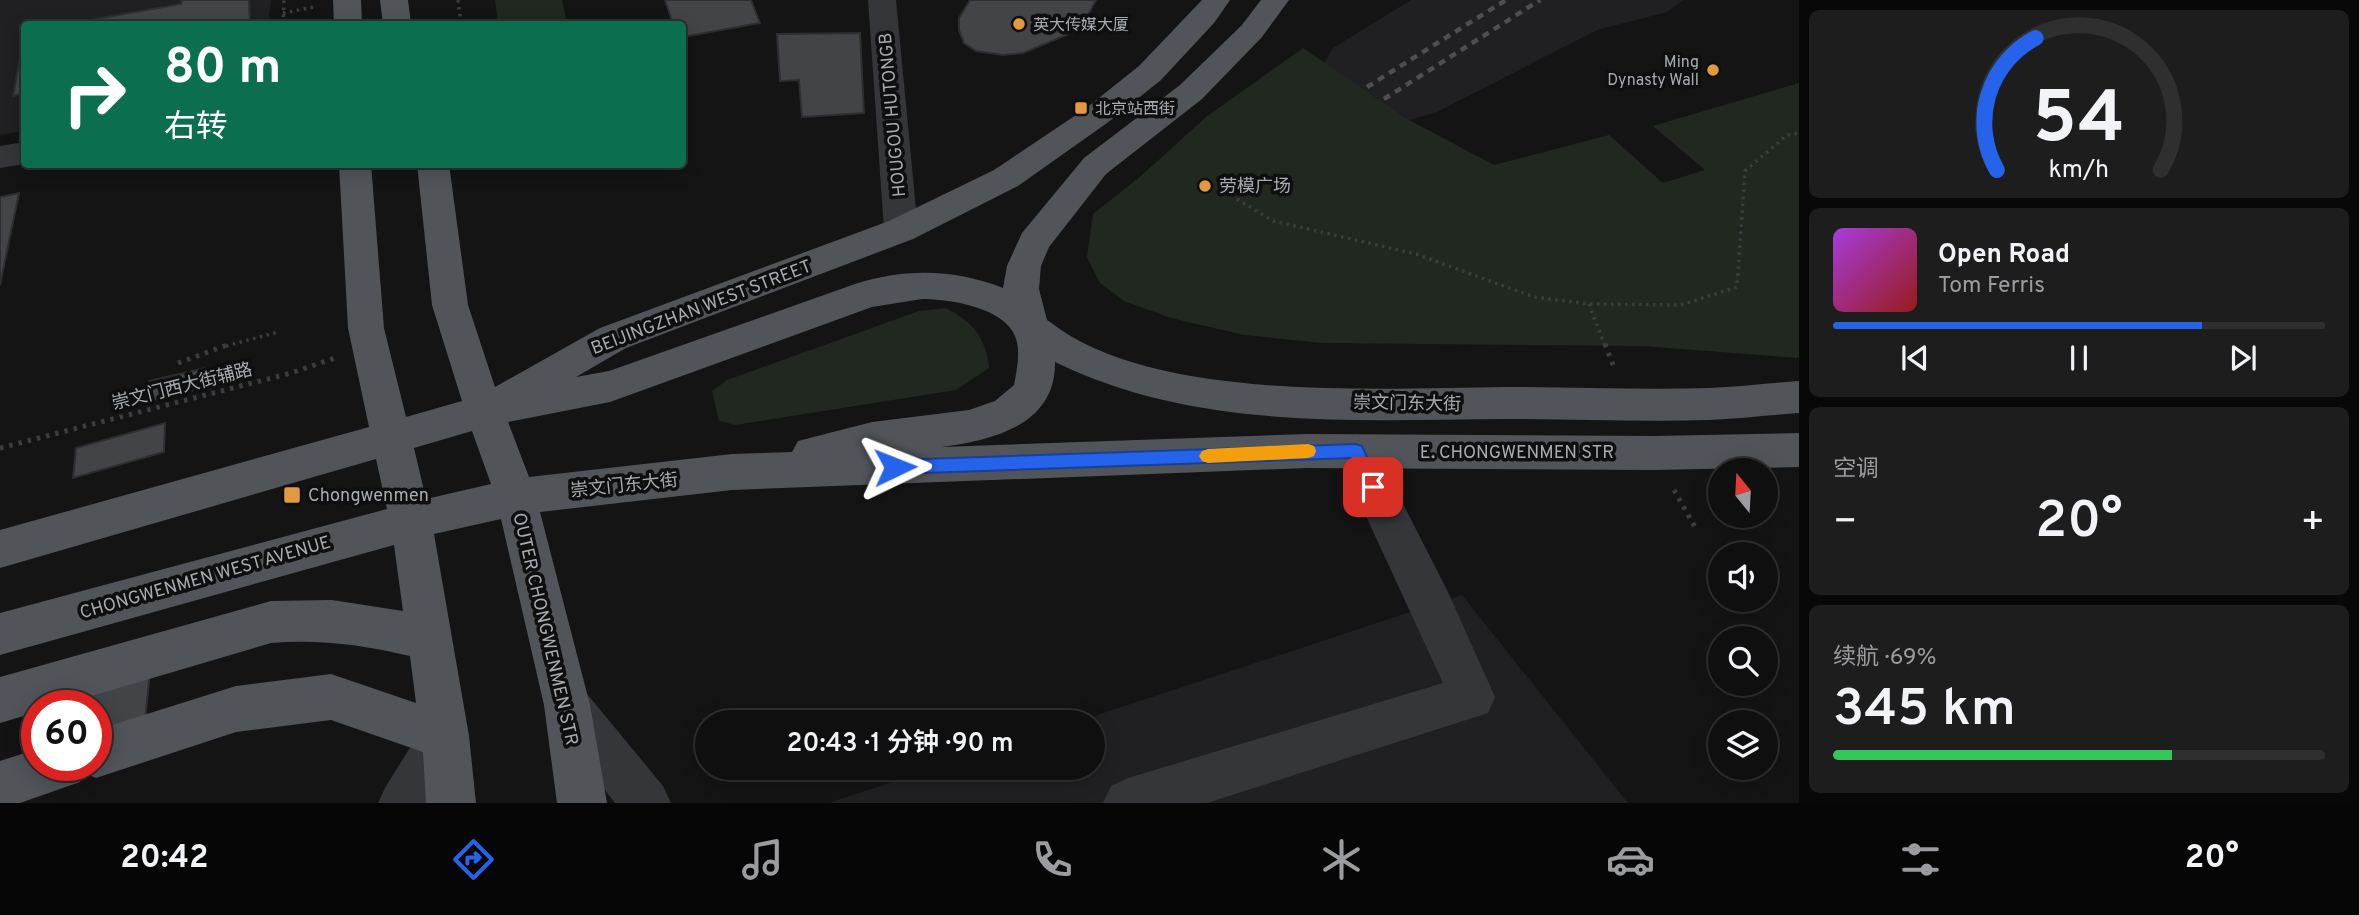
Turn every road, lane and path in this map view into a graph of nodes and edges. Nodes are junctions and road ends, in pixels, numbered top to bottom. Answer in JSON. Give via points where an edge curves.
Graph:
{"nodes":[{"id":1,"x":284,"y":0,"type":"edge"},
{"id":2,"x":347,"y":0,"type":"edge"},
{"id":3,"x":394,"y":0,"type":"edge"},
{"id":4,"x":458,"y":0,"type":"edge"},
{"id":5,"x":882,"y":0,"type":"edge"},
{"id":6,"x":1216,"y":0,"type":"edge"},
{"id":7,"x":1275,"y":0,"type":"edge"},
{"id":8,"x":283,"y":21,"type":"edge"},
{"id":9,"x":348,"y":21,"type":"edge"},
{"id":10,"x":397,"y":21,"type":"edge"},
{"id":11,"x":461,"y":21,"type":"edge"},
{"id":12,"x":1799,"y":133,"type":"edge"},
{"id":13,"x":21,"y":154,"type":"edge"},
{"id":14,"x":0,"y":157,"type":"edge"},
{"id":15,"x":355,"y":168,"type":"edge"},
{"id":16,"x":433,"y":168,"type":"edge"},
{"id":17,"x":1237,"y":199,"type":"dead end"},
{"id":18,"x":901,"y":230,"type":"junction"},
{"id":19,"x":1029,"y":327,"type":"junction"},
{"id":20,"x":278,"y":332,"type":"dead end"},
{"id":21,"x":369,"y":346,"type":"junction"},
{"id":22,"x":178,"y":363,"type":"dead end"},
{"id":23,"x":1799,"y":397,"type":"edge"},
{"id":24,"x":484,"y":411,"type":"junction"},
{"id":25,"x":392,"y":436,"type":"junction"},
{"id":26,"x":0,"y":447,"type":"edge"},
{"id":27,"x":1799,"y":450,"type":"edge"},
{"id":28,"x":1356,"y":451,"type":"junction"},
{"id":29,"x":732,"y":472,"type":"junction"},
{"id":30,"x":516,"y":497,"type":"junction"},
{"id":31,"x":411,"y":520,"type":"junction"},
{"id":32,"x":0,"y":548,"type":"edge"},
{"id":33,"x":0,"y":634,"type":"edge"},
{"id":34,"x":431,"y":640,"type":"junction"},
{"id":35,"x":0,"y":700,"type":"edge"},
{"id":36,"x":568,"y":705,"type":"junction"},
{"id":37,"x":445,"y":736,"type":"junction"},
{"id":38,"x":112,"y":749,"type":"edge"},
{"id":39,"x":21,"y":778,"type":"edge"},
{"id":40,"x":0,"y":785,"type":"edge"},
{"id":41,"x":403,"y":803,"type":"edge"},
{"id":42,"x":451,"y":803,"type":"edge"},
{"id":43,"x":582,"y":803,"type":"edge"},
{"id":44,"x":646,"y":803,"type":"edge"},
{"id":45,"x":1128,"y":803,"type":"edge"}],
"edges":[{"from":1,"to":8,"type":"path"},
{"from":2,"to":9,"type":"main road"},
{"from":3,"to":10,"type":"main road"},
{"from":4,"to":11,"type":"path"},
{"from":5,"to":18,"type":"street","name":"HOUGOU HUTONGB"},
{"from":6,"to":18,"type":"main road","name":"BEIJINGZHAN WEST STREET","via":[[1150,73],[1096,116],[1006,178]]},
{"from":7,"to":19,"type":"main road","via":[[1252,31],[1191,92],[1095,166],[1034,242],[1021,289]]},
{"from":12,"to":17,"type":"path","via":[[1787,135],[1745,171],[1737,287],[1681,306],[1590,304],[1534,297],[1416,254],[1273,221]]},
{"from":13,"to":14,"type":"street"},
{"from":15,"to":21,"type":"main road"},
{"from":16,"to":24,"type":"main road","name":"OUTER CHONGWENMEN STR","via":[[450,305]]},
{"from":18,"to":24,"type":"main road","name":"BEIJINGZHAN WEST STREET","via":[[613,338]]},
{"from":19,"to":23,"type":"main road","name":"崇文门东大街","via":[[1048,341],[1126,374],[1193,390],[1271,400],[1709,404]]},
{"from":19,"to":24,"type":"main road","via":[[1010,308],[960,288],[898,286],[634,379]]},
{"from":19,"to":29,"type":"main road","via":[[1036,348],[1032,392],[1009,413],[969,427],[872,439]]},
{"from":20,"to":22,"type":"path"},
{"from":21,"to":25,"type":"main road"},
{"from":21,"to":26,"type":"path","name":"崇文门西大街辅路","via":[[290,373]]},
{"from":24,"to":25,"type":"main road"},
{"from":24,"to":30,"type":"main road","name":"OUTER CHONGWENMEN STR"},
{"from":25,"to":31,"type":"main road"},
{"from":25,"to":32,"type":"main road"},
{"from":27,"to":28,"type":"main road","name":"E. CHONGWENMEN STR"},
{"from":28,"to":29,"type":"main road","name":"E. CHONGWENMEN STR"},
{"from":28,"to":45,"type":"street","via":[[1472,697]]},
{"from":29,"to":30,"type":"main road","name":"崇文门东大街"},
{"from":30,"to":31,"type":"main road","name":"崇文门东大街"},
{"from":30,"to":36,"type":"main road","name":"OUTER CHONGWENMEN STR"},
{"from":31,"to":33,"type":"main road","name":"CHONGWENMEN WEST AVENUE"},
{"from":31,"to":34,"type":"main road"},
{"from":34,"to":35,"type":"main road","via":[[348,622],[304,618],[271,622]]},
{"from":34,"to":37,"type":"main road"},
{"from":36,"to":43,"type":"main road","name":"OUTER CHONGWENMEN STR"},
{"from":36,"to":44,"type":"street"},
{"from":37,"to":38,"type":"main road","via":[[331,697],[236,709]]},
{"from":37,"to":41,"type":"street"},
{"from":37,"to":42,"type":"main road"},
{"from":39,"to":40,"type":"main road"}]}
